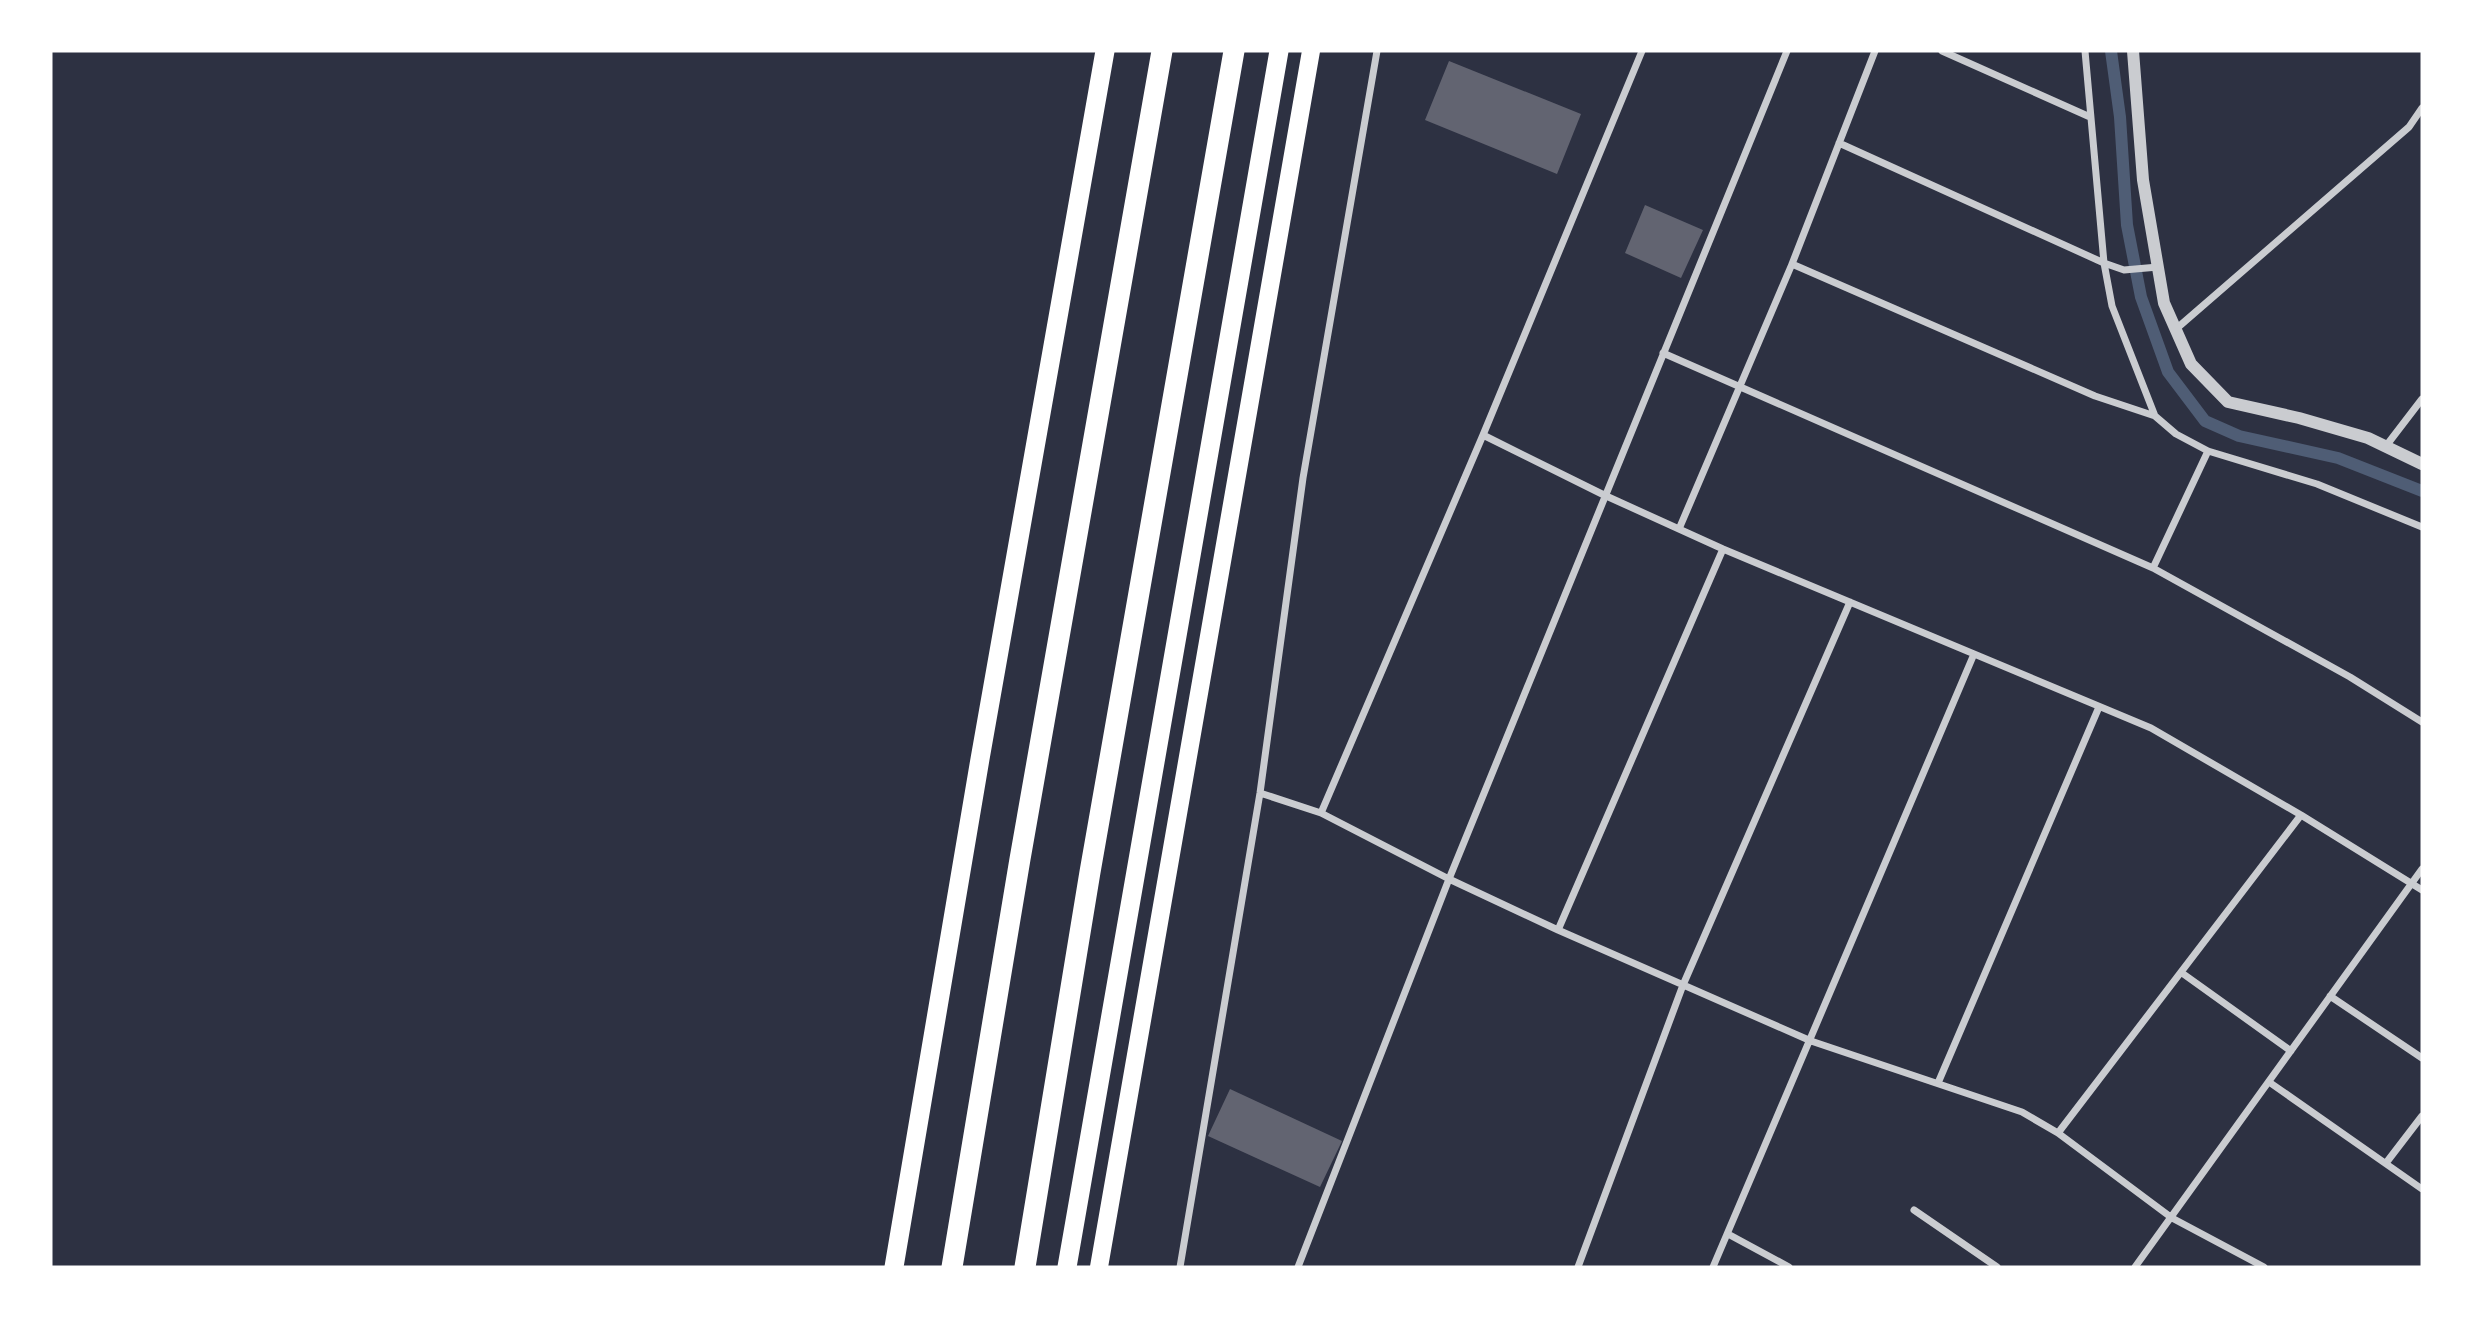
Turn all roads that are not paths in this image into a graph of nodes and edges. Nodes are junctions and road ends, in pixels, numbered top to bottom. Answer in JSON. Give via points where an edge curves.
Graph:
{"nodes":[{"id":1,"x":1105,"y":51,"type":"edge"},
{"id":2,"x":1162,"y":51,"type":"edge"},
{"id":3,"x":1234,"y":51,"type":"edge"},
{"id":4,"x":1279,"y":51,"type":"edge"},
{"id":5,"x":1311,"y":51,"type":"edge"},
{"id":6,"x":1377,"y":51,"type":"edge"},
{"id":7,"x":1642,"y":51,"type":"edge"},
{"id":8,"x":1787,"y":51,"type":"edge"},
{"id":9,"x":1875,"y":51,"type":"edge"},
{"id":10,"x":1942,"y":51,"type":"edge"},
{"id":11,"x":2085,"y":51,"type":"edge"},
{"id":12,"x":2133,"y":51,"type":"edge"},
{"id":13,"x":2422,"y":108,"type":"edge"},
{"id":14,"x":2090,"y":117,"type":"junction"},
{"id":15,"x":1839,"y":143,"type":"junction"},
{"id":16,"x":2104,"y":263,"type":"junction"},
{"id":17,"x":1792,"y":264,"type":"junction"},
{"id":18,"x":2153,"y":268,"type":"junction"},
{"id":19,"x":2176,"y":329,"type":"junction"},
{"id":20,"x":1663,"y":353,"type":"junction"},
{"id":21,"x":1738,"y":387,"type":"junction"},
{"id":22,"x":2422,"y":399,"type":"edge"},
{"id":23,"x":2155,"y":416,"type":"junction"},
{"id":24,"x":1483,"y":435,"type":"junction"},
{"id":25,"x":2386,"y":446,"type":"junction"},
{"id":26,"x":2208,"y":451,"type":"junction"},
{"id":27,"x":2422,"y":464,"type":"edge"},
{"id":28,"x":1604,"y":495,"type":"junction"},
{"id":29,"x":2422,"y":527,"type":"edge"},
{"id":30,"x":1679,"y":529,"type":"junction"},
{"id":31,"x":1723,"y":550,"type":"junction"},
{"id":32,"x":2153,"y":568,"type":"junction"},
{"id":33,"x":1850,"y":602,"type":"junction"},
{"id":34,"x":1974,"y":654,"type":"junction"},
{"id":35,"x":2099,"y":707,"type":"junction"},
{"id":36,"x":2422,"y":722,"type":"edge"},
{"id":37,"x":1260,"y":793,"type":"junction"},
{"id":38,"x":1321,"y":813,"type":"junction"},
{"id":39,"x":2301,"y":815,"type":"junction"},
{"id":40,"x":2422,"y":869,"type":"edge"},
{"id":41,"x":1449,"y":879,"type":"junction"},
{"id":42,"x":2411,"y":883,"type":"junction"},
{"id":43,"x":2422,"y":890,"type":"edge"},
{"id":44,"x":1558,"y":930,"type":"junction"},
{"id":45,"x":2182,"y":973,"type":"junction"},
{"id":46,"x":1684,"y":985,"type":"junction"},
{"id":47,"x":2330,"y":996,"type":"junction"},
{"id":48,"x":1811,"y":1041,"type":"junction"},
{"id":49,"x":2291,"y":1051,"type":"junction"},
{"id":50,"x":2422,"y":1058,"type":"edge"},
{"id":51,"x":2269,"y":1082,"type":"junction"},
{"id":52,"x":1938,"y":1083,"type":"junction"},
{"id":53,"x":2422,"y":1116,"type":"edge"},
{"id":54,"x":2058,"y":1133,"type":"junction"},
{"id":55,"x":2386,"y":1163,"type":"junction"},
{"id":56,"x":2422,"y":1189,"type":"edge"},
{"id":57,"x":1914,"y":1210,"type":"dead end"},
{"id":58,"x":2172,"y":1218,"type":"junction"},
{"id":59,"x":1728,"y":1234,"type":"junction"},
{"id":60,"x":894,"y":1267,"type":"edge"},
{"id":61,"x":952,"y":1267,"type":"edge"},
{"id":62,"x":1025,"y":1267,"type":"edge"},
{"id":63,"x":1067,"y":1267,"type":"edge"},
{"id":64,"x":1098,"y":1267,"type":"edge"},
{"id":65,"x":1180,"y":1267,"type":"edge"},
{"id":66,"x":1298,"y":1267,"type":"edge"},
{"id":67,"x":1578,"y":1267,"type":"edge"},
{"id":68,"x":1713,"y":1267,"type":"edge"},
{"id":69,"x":1788,"y":1267,"type":"edge"},
{"id":70,"x":1997,"y":1267,"type":"edge"},
{"id":71,"x":2135,"y":1267,"type":"edge"},
{"id":72,"x":2264,"y":1267,"type":"edge"}],
"edges":[{"from":1,"to":60,"type":"highway"},
{"from":2,"to":61,"type":"highway"},
{"from":3,"to":62,"type":"highway"},
{"from":4,"to":63,"type":"highway"},
{"from":5,"to":64,"type":"main road"},
{"from":6,"to":37,"type":"street","via":[[1303,478]]},
{"from":7,"to":24,"type":"street"},
{"from":8,"to":20,"type":"street"},
{"from":9,"to":15,"type":"street"},
{"from":10,"to":14,"type":"street"},
{"from":11,"to":14,"type":"street"},
{"from":12,"to":18,"type":"street"},
{"from":13,"to":19,"type":"street","via":[[2409,127]]},
{"from":14,"to":16,"type":"street"},
{"from":15,"to":16,"type":"street"},
{"from":15,"to":17,"type":"street"},
{"from":16,"to":18,"type":"street","via":[[2124,270]]},
{"from":16,"to":23,"type":"street","via":[[2112,306]]},
{"from":17,"to":21,"type":"street"},
{"from":17,"to":23,"type":"street","via":[[2095,396]]},
{"from":18,"to":19,"type":"street"},
{"from":19,"to":25,"type":"street","via":[[2192,364],[2228,402],[2299,418]]},
{"from":20,"to":21,"type":"street"},
{"from":20,"to":28,"type":"street"},
{"from":21,"to":30,"type":"street"},
{"from":21,"to":32,"type":"street"},
{"from":22,"to":25,"type":"street"},
{"from":23,"to":26,"type":"street"},
{"from":24,"to":28,"type":"street"},
{"from":24,"to":38,"type":"street"},
{"from":25,"to":27,"type":"street"},
{"from":26,"to":29,"type":"street","via":[[2317,484]]},
{"from":26,"to":32,"type":"street"},
{"from":28,"to":30,"type":"street"},
{"from":28,"to":41,"type":"street"},
{"from":30,"to":31,"type":"street"},
{"from":31,"to":33,"type":"street"},
{"from":31,"to":44,"type":"street"},
{"from":32,"to":36,"type":"street"},
{"from":33,"to":34,"type":"street"},
{"from":33,"to":46,"type":"street"},
{"from":34,"to":35,"type":"street"},
{"from":34,"to":48,"type":"street"},
{"from":35,"to":39,"type":"street","via":[[2151,728]]},
{"from":35,"to":52,"type":"street"},
{"from":37,"to":38,"type":"street"},
{"from":37,"to":65,"type":"street"},
{"from":38,"to":41,"type":"street"},
{"from":39,"to":42,"type":"street"},
{"from":39,"to":45,"type":"street"},
{"from":40,"to":42,"type":"street"},
{"from":41,"to":44,"type":"street"},
{"from":41,"to":66,"type":"street"},
{"from":42,"to":43,"type":"street"},
{"from":42,"to":47,"type":"street"},
{"from":44,"to":46,"type":"street"},
{"from":45,"to":49,"type":"street"},
{"from":45,"to":54,"type":"street"},
{"from":46,"to":48,"type":"street"},
{"from":46,"to":67,"type":"street"},
{"from":47,"to":49,"type":"street"},
{"from":47,"to":50,"type":"street"},
{"from":48,"to":52,"type":"street"},
{"from":48,"to":59,"type":"street"},
{"from":49,"to":51,"type":"street"},
{"from":51,"to":55,"type":"street"},
{"from":51,"to":58,"type":"street"},
{"from":52,"to":54,"type":"street","via":[[2022,1112]]},
{"from":53,"to":55,"type":"street"},
{"from":54,"to":58,"type":"street"},
{"from":55,"to":56,"type":"street"},
{"from":57,"to":70,"type":"street"},
{"from":58,"to":71,"type":"street"},
{"from":58,"to":72,"type":"street"},
{"from":59,"to":68,"type":"street"},
{"from":59,"to":69,"type":"street"}]}
